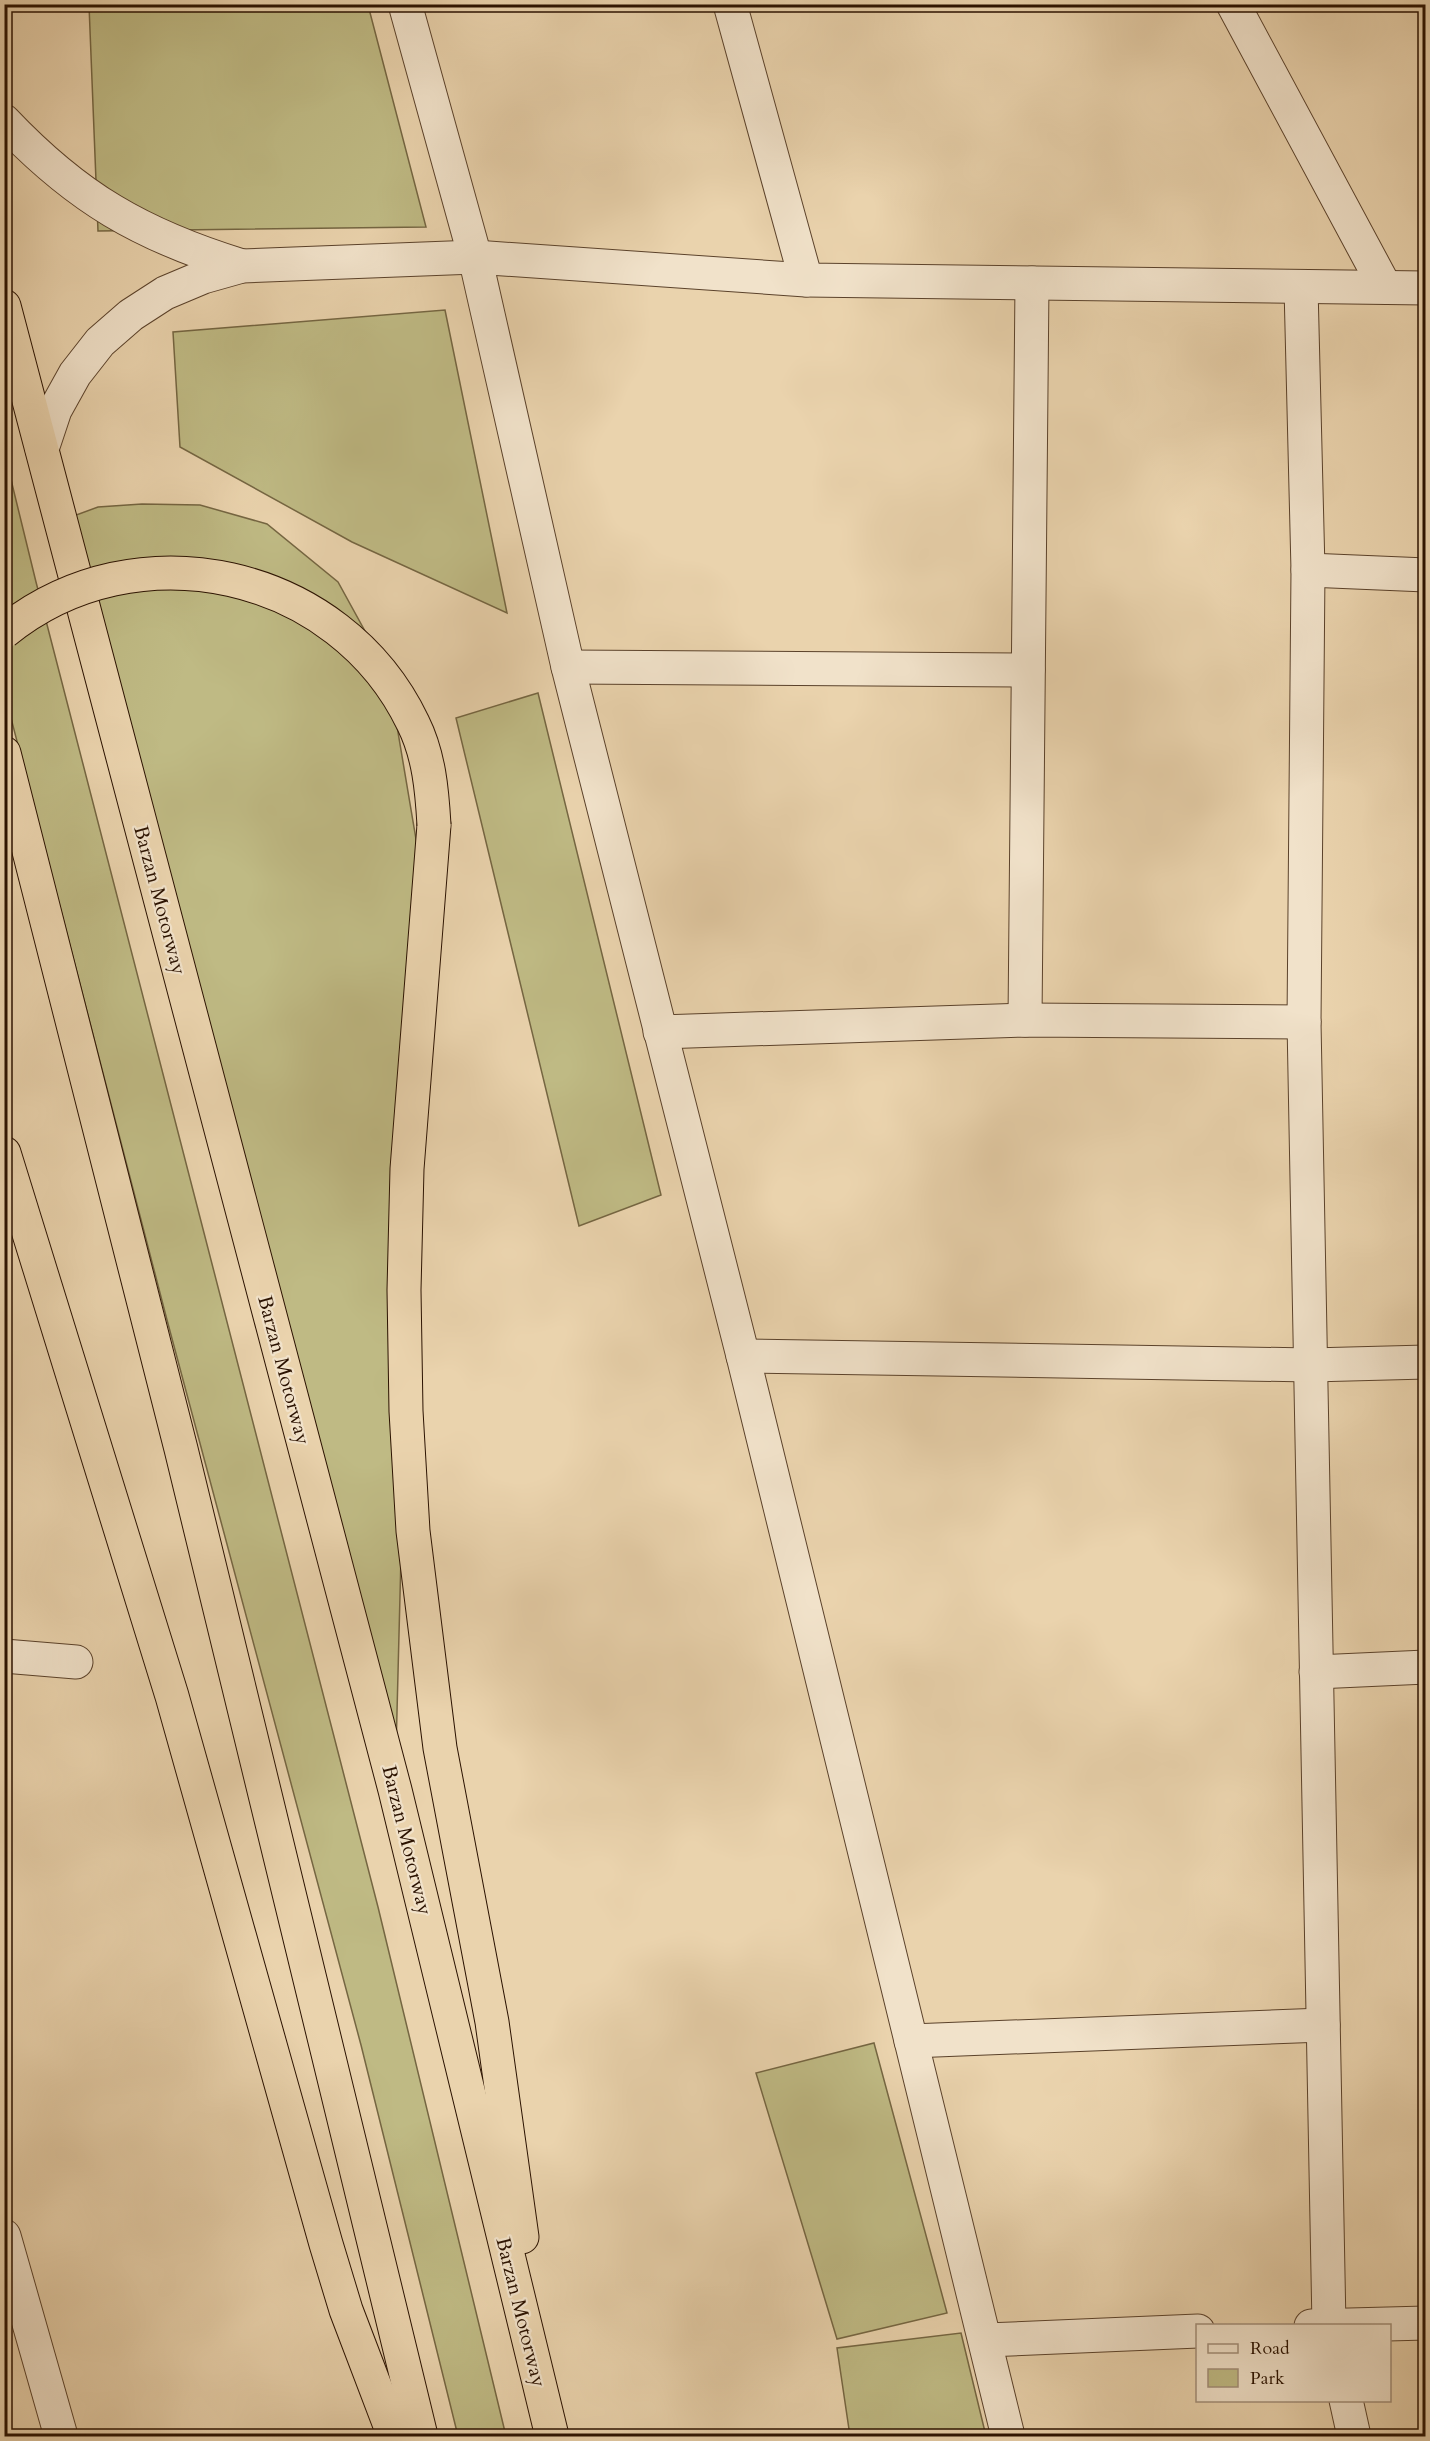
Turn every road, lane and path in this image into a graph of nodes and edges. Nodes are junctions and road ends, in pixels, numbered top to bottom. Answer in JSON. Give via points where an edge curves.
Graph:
{"nodes":[{"id":1,"x":405,"y":4,"type":"edge"},
{"id":2,"x":730,"y":4,"type":"edge"},
{"id":3,"x":1233,"y":4,"type":"edge"},
{"id":4,"x":4,"y":121,"type":"edge"},
{"id":5,"x":476,"y":257,"type":"junction"},
{"id":6,"x":242,"y":266,"type":"junction"},
{"id":7,"x":806,"y":280,"type":"junction"},
{"id":8,"x":1032,"y":283,"type":"junction"},
{"id":9,"x":1301,"y":286,"type":"junction"},
{"id":10,"x":1385,"y":287,"type":"junction"},
{"id":11,"x":1425,"y":288,"type":"edge"},
{"id":12,"x":4,"y":306,"type":"edge"},
{"id":13,"x":42,"y":449,"type":"junction"},
{"id":14,"x":1308,"y":570,"type":"junction"},
{"id":15,"x":1425,"y":575,"type":"edge"},
{"id":16,"x":4,"y":632,"type":"edge"},
{"id":17,"x":568,"y":667,"type":"junction"},
{"id":18,"x":1028,"y":670,"type":"junction"},
{"id":19,"x":4,"y":753,"type":"edge"},
{"id":20,"x":1025,"y":1020,"type":"junction"},
{"id":21,"x":1304,"y":1022,"type":"junction"},
{"id":22,"x":660,"y":1032,"type":"junction"},
{"id":23,"x":4,"y":1153,"type":"edge"},
{"id":24,"x":743,"y":1356,"type":"junction"},
{"id":25,"x":1425,"y":1362,"type":"edge"},
{"id":26,"x":1311,"y":1365,"type":"junction"},
{"id":27,"x":4,"y":1656,"type":"edge"},
{"id":28,"x":76,"y":1662,"type":"dead end"},
{"id":29,"x":1425,"y":1667,"type":"edge"},
{"id":30,"x":1316,"y":1672,"type":"junction"},
{"id":31,"x":1323,"y":2025,"type":"junction"},
{"id":32,"x":911,"y":2041,"type":"junction"},
{"id":33,"x":5,"y":2242,"type":"edge"},
{"id":34,"x":1425,"y":2323,"type":"edge"},
{"id":35,"x":1323,"y":2324,"type":"edge"},
{"id":36,"x":1374,"y":2324,"type":"edge"},
{"id":37,"x":1196,"y":2331,"type":"edge"},
{"id":38,"x":986,"y":2340,"type":"junction"},
{"id":39,"x":532,"y":2355,"type":"junction"},
{"id":40,"x":1346,"y":2402,"type":"edge"},
{"id":41,"x":61,"y":2436,"type":"edge"},
{"id":42,"x":394,"y":2436,"type":"edge"},
{"id":43,"x":421,"y":2436,"type":"edge"},
{"id":44,"x":552,"y":2436,"type":"edge"},
{"id":45,"x":1008,"y":2436,"type":"edge"},
{"id":46,"x":1354,"y":2436,"type":"edge"}],
"edges":[{"from":1,"to":5,"type":"street"},
{"from":2,"to":7,"type":"street"},
{"from":3,"to":10,"type":"street"},
{"from":4,"to":6,"type":"street","via":[[54,170],[111,212],[152,234]]},
{"from":5,"to":6,"type":"street"},
{"from":5,"to":7,"type":"street"},
{"from":5,"to":17,"type":"street"},
{"from":6,"to":13,"type":"street","via":[[165,293],[100,342],[75,374],[55,410]]},
{"from":7,"to":8,"type":"street"},
{"from":8,"to":9,"type":"street"},
{"from":8,"to":18,"type":"street"},
{"from":9,"to":10,"type":"street"},
{"from":9,"to":14,"type":"street"},
{"from":10,"to":11,"type":"street"},
{"from":12,"to":13,"type":"highway","name":"Barzan Motorway"},
{"from":13,"to":39,"type":"highway","name":"Barzan Motorway","via":[[395,1790]]},
{"from":14,"to":15,"type":"street"},
{"from":14,"to":21,"type":"street"},
{"from":16,"to":39,"type":"highway","bridge":true,"via":[[75,590],[135,574],[201,574],[238,580],[306,609],[342,633],[380,669],[398,695],[426,757],[434,825],[407,1169],[405,1367],[413,1531],[440,1748],[507,2121]]},
{"from":17,"to":18,"type":"street"},
{"from":17,"to":22,"type":"street"},
{"from":18,"to":20,"type":"street"},
{"from":19,"to":43,"type":"highway","via":[[189,1483]]},
{"from":20,"to":21,"type":"street"},
{"from":20,"to":22,"type":"street"},
{"from":21,"to":26,"type":"street"},
{"from":22,"to":24,"type":"street"},
{"from":23,"to":42,"type":"highway","via":[[172,1696],[329,2255]]},
{"from":24,"to":26,"type":"street"},
{"from":24,"to":32,"type":"street"},
{"from":25,"to":26,"type":"street"},
{"from":26,"to":30,"type":"street"},
{"from":27,"to":28,"type":"street"},
{"from":29,"to":30,"type":"street"},
{"from":30,"to":31,"type":"street"},
{"from":31,"to":32,"type":"street"},
{"from":31,"to":35,"type":"street"},
{"from":32,"to":38,"type":"street"},
{"from":33,"to":41,"type":"street"},
{"from":34,"to":36,"type":"street"},
{"from":37,"to":38,"type":"street"},
{"from":38,"to":45,"type":"street"},
{"from":39,"to":44,"type":"highway","name":"Barzan Motorway"},
{"from":40,"to":46,"type":"street"}]}
